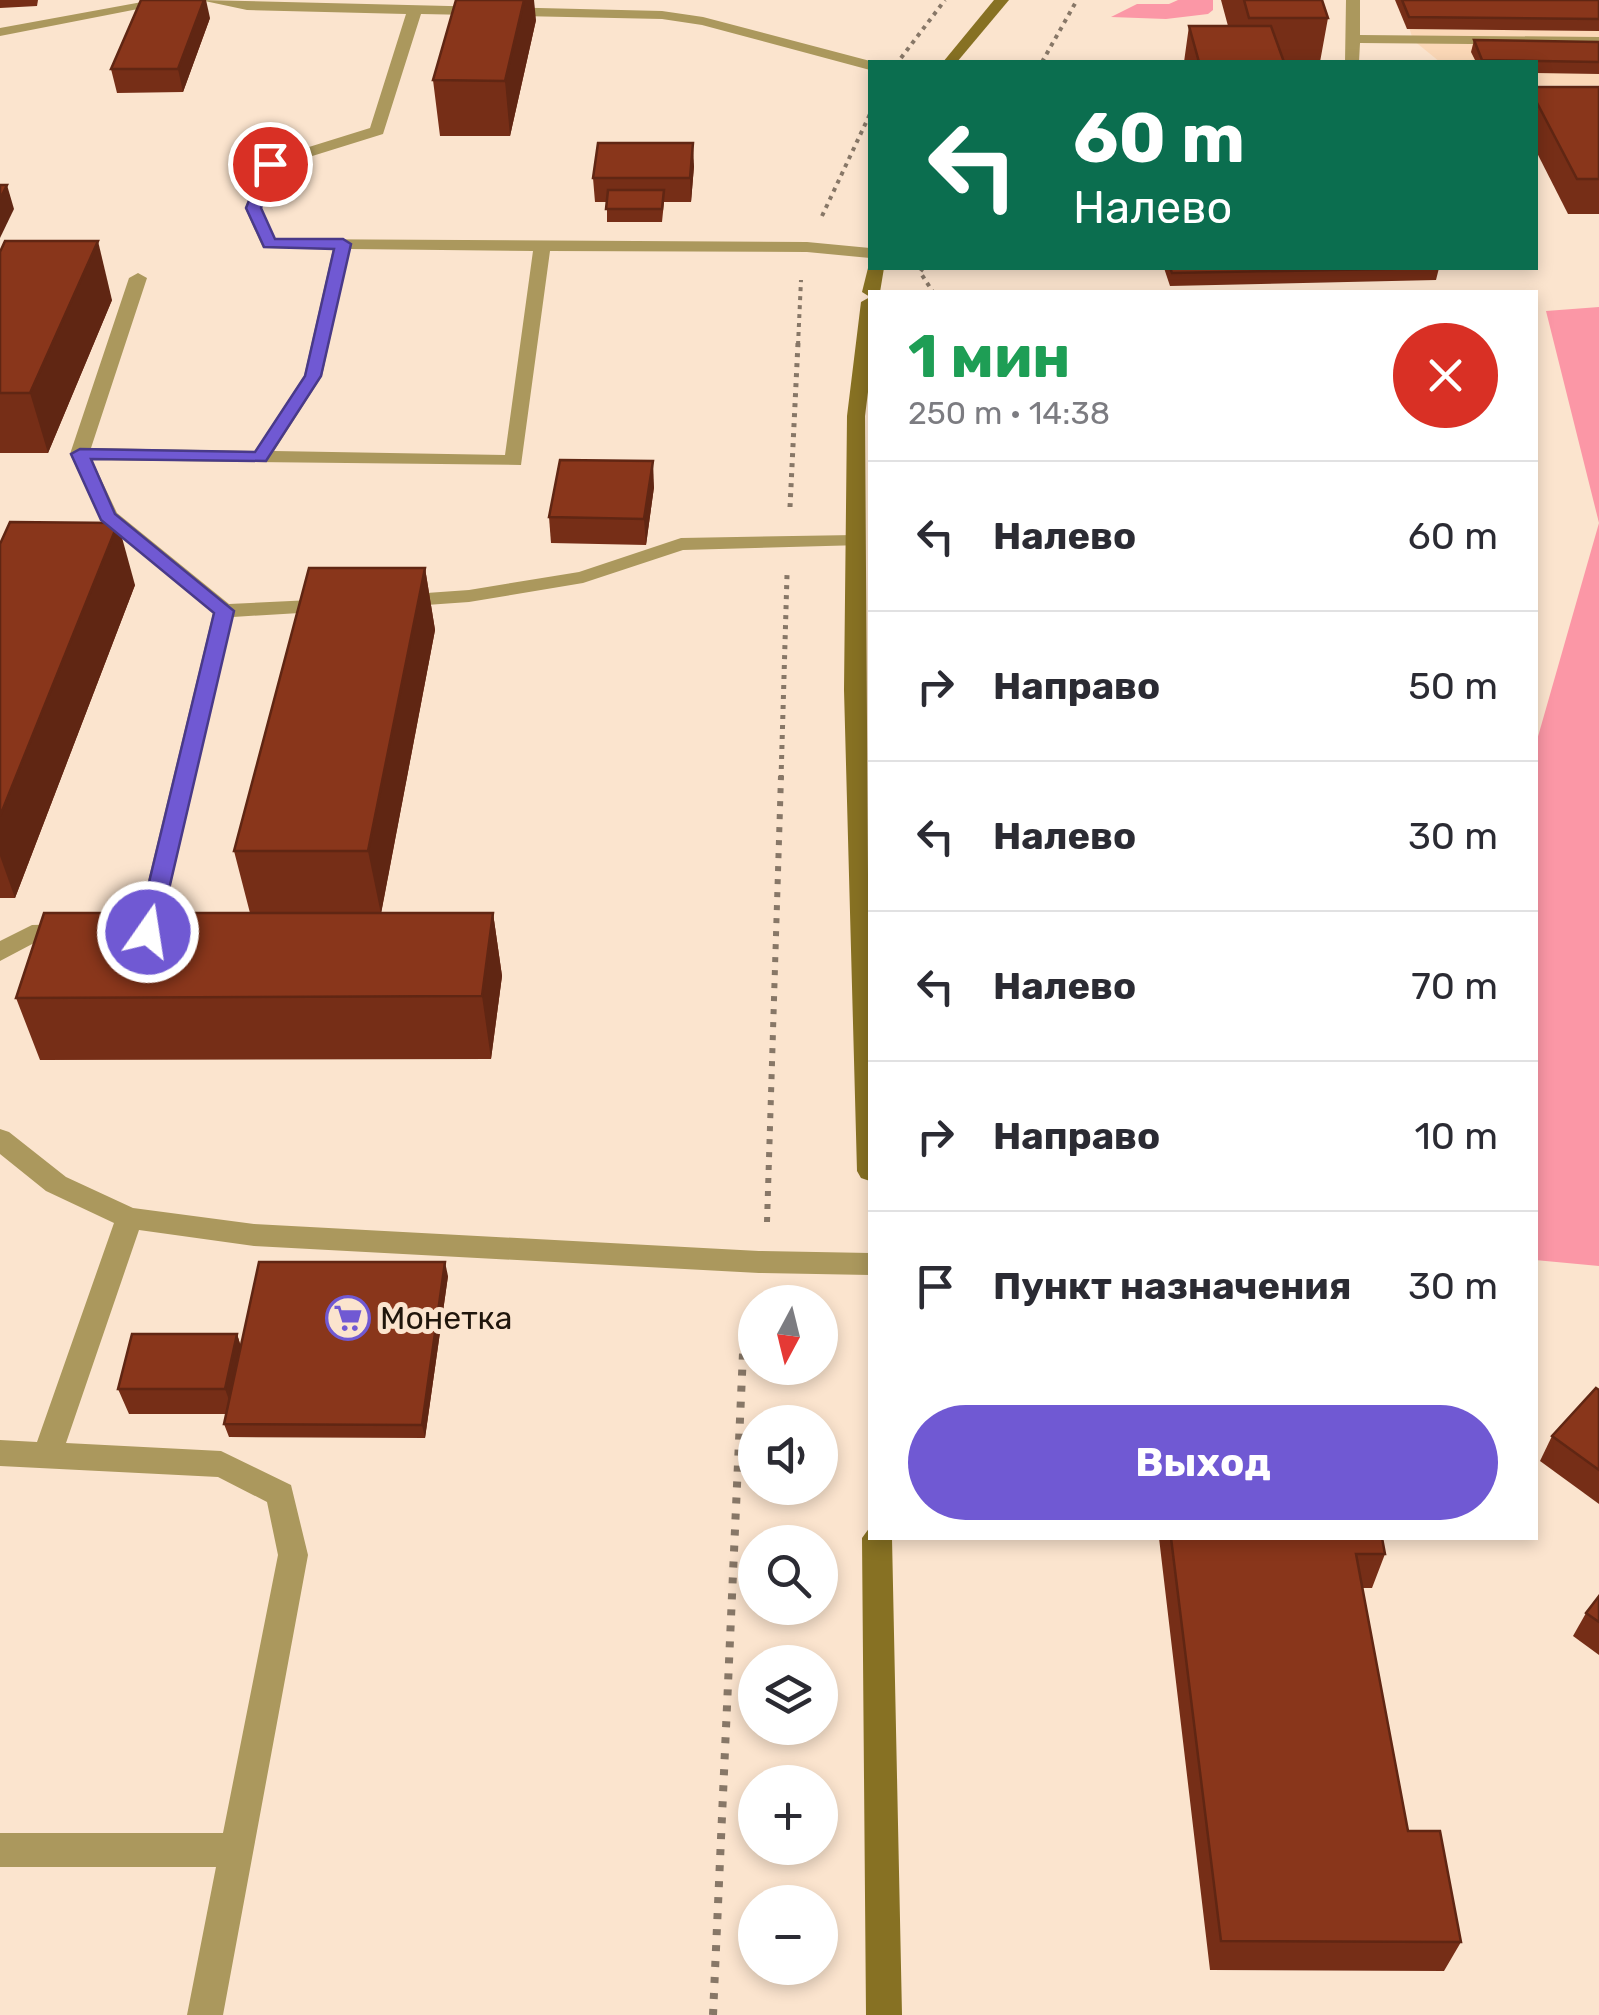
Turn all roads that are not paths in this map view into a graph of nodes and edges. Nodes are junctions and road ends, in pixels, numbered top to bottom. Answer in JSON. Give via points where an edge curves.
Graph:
{"nodes":[{"id":1,"x":177,"y":0,"type":"edge"},
{"id":2,"x":207,"y":0,"type":"edge"},
{"id":3,"x":1002,"y":0,"type":"edge"},
{"id":4,"x":1353,"y":0,"type":"edge"},
{"id":5,"x":568,"y":5,"type":"edge"},
{"id":6,"x":416,"y":9,"type":"junction"},
{"id":7,"x":0,"y":32,"type":"edge"},
{"id":8,"x":1355,"y":39,"type":"junction"},
{"id":9,"x":1599,"y":41,"type":"edge"},
{"id":10,"x":952,"y":60,"type":"edge"},
{"id":11,"x":1352,"y":60,"type":"edge"},
{"id":12,"x":868,"y":65,"type":"edge"},
{"id":13,"x":343,"y":244,"type":"junction"},
{"id":14,"x":542,"y":244,"type":"junction"},
{"id":15,"x":868,"y":253,"type":"edge"},
{"id":16,"x":138,"y":278,"type":"dead end"},
{"id":17,"x":868,"y":318,"type":"edge"},
{"id":18,"x":80,"y":454,"type":"junction"},
{"id":19,"x":260,"y":458,"type":"junction"},
{"id":20,"x":856,"y":541,"type":"junction"},
{"id":21,"x":224,"y":611,"type":"junction"},
{"id":22,"x":148,"y":932,"type":"edge"},
{"id":23,"x":90,"y":933,"type":"edge"},
{"id":24,"x":0,"y":952,"type":"edge"},
{"id":25,"x":868,"y":1107,"type":"edge"},
{"id":26,"x":0,"y":1140,"type":"edge"},
{"id":27,"x":129,"y":1218,"type":"junction"},
{"id":28,"x":868,"y":1264,"type":"edge"},
{"id":29,"x":0,"y":1453,"type":"edge"},
{"id":30,"x":48,"y":1453,"type":"junction"},
{"id":31,"x":877,"y":1540,"type":"edge"},
{"id":32,"x":0,"y":1850,"type":"edge"},
{"id":33,"x":238,"y":1850,"type":"junction"},
{"id":34,"x":205,"y":2015,"type":"edge"},
{"id":35,"x":884,"y":2015,"type":"edge"}],
"edges":[{"from":1,"to":7,"type":"lane"},
{"from":2,"to":6,"type":"lane"},
{"from":3,"to":10,"type":"street"},
{"from":4,"to":8,"type":"lane"},
{"from":5,"to":6,"type":"lane"},
{"from":5,"to":12,"type":"lane","via":[[703,21]]},
{"from":6,"to":13,"type":"lane","via":[[377,131],[270,164],[253,208],[270,244]]},
{"from":8,"to":9,"type":"lane"},
{"from":8,"to":11,"type":"lane"},
{"from":13,"to":14,"type":"lane"},
{"from":13,"to":19,"type":"lane","via":[[313,376]]},
{"from":14,"to":15,"type":"lane"},
{"from":14,"to":19,"type":"lane","via":[[514,461]]},
{"from":16,"to":18,"type":"lane"},
{"from":17,"to":20,"type":"street","via":[[856,416]]},
{"from":18,"to":19,"type":"lane"},
{"from":18,"to":21,"type":"lane","via":[[108,516]]},
{"from":20,"to":21,"type":"lane","via":[[681,544],[583,577],[469,596]]},
{"from":20,"to":25,"type":"street"},
{"from":21,"to":22,"type":"lane"},
{"from":23,"to":24,"type":"lane","via":[[32,934]]},
{"from":26,"to":27,"type":"lane","via":[[56,1184]]},
{"from":27,"to":28,"type":"lane","via":[[254,1236]]},
{"from":27,"to":30,"type":"lane"},
{"from":29,"to":30,"type":"lane"},
{"from":30,"to":33,"type":"lane","via":[[221,1464],[280,1494],[294,1556]]},
{"from":31,"to":35,"type":"street"},
{"from":32,"to":33,"type":"lane"},
{"from":33,"to":34,"type":"lane"}]}
